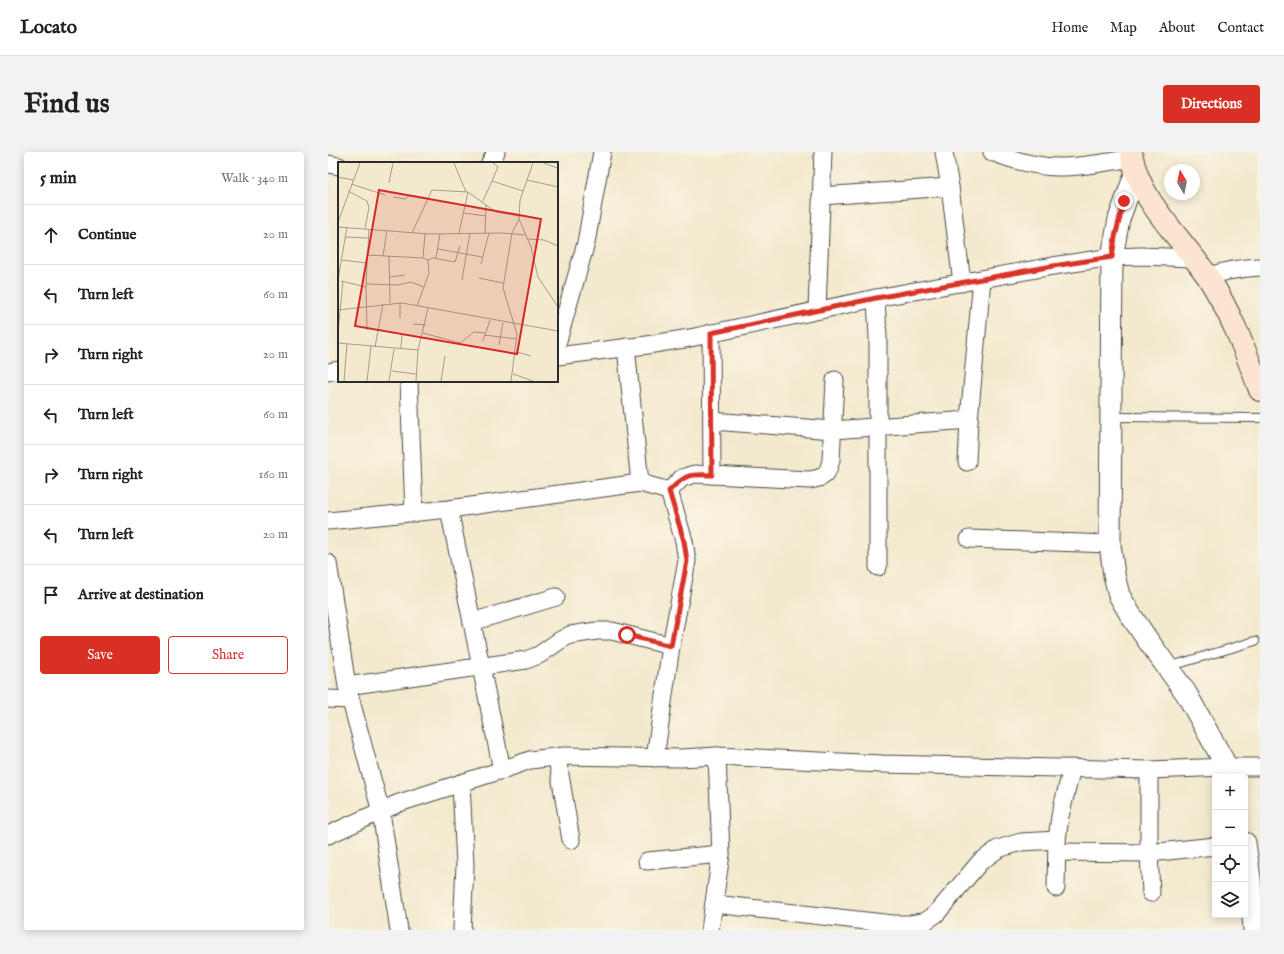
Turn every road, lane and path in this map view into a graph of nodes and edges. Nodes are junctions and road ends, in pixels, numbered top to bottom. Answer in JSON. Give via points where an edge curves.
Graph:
{"nodes":[{"id":1,"x":496,"y":152,"type":"edge"},
{"id":2,"x":602,"y":152,"type":"edge"},
{"id":3,"x":823,"y":152,"type":"edge"},
{"id":4,"x":944,"y":152,"type":"edge"},
{"id":5,"x":992,"y":152,"type":"edge"},
{"id":6,"x":1133,"y":161,"type":"edge"},
{"id":7,"x":491,"y":162,"type":"edge"},
{"id":8,"x":328,"y":164,"type":"edge"},
{"id":9,"x":338,"y":166,"type":"edge"},
{"id":10,"x":950,"y":187,"type":"junction"},
{"id":11,"x":822,"y":196,"type":"junction"},
{"id":12,"x":1112,"y":257,"type":"junction"},
{"id":13,"x":1193,"y":258,"type":"junction"},
{"id":14,"x":1260,"y":267,"type":"edge"},
{"id":15,"x":1207,"y":277,"type":"junction"},
{"id":16,"x":982,"y":279,"type":"junction"},
{"id":17,"x":962,"y":284,"type":"junction"},
{"id":18,"x":876,"y":298,"type":"junction"},
{"id":19,"x":817,"y":310,"type":"junction"},
{"id":20,"x":711,"y":333,"type":"junction"},
{"id":21,"x":558,"y":340,"type":"edge"},
{"id":22,"x":626,"y":347,"type":"junction"},
{"id":23,"x":558,"y":356,"type":"edge"},
{"id":24,"x":338,"y":370,"type":"edge"},
{"id":25,"x":328,"y":372,"type":"edge"},
{"id":26,"x":835,"y":380,"type":"dead end"},
{"id":27,"x":409,"y":382,"type":"edge"},
{"id":28,"x":1260,"y":390,"type":"edge"},
{"id":29,"x":1111,"y":418,"type":"junction"},
{"id":30,"x":1260,"y":418,"type":"edge"},
{"id":31,"x":969,"y":420,"type":"junction"},
{"id":32,"x":712,"y":421,"type":"junction"},
{"id":33,"x":878,"y":427,"type":"junction"},
{"id":34,"x":833,"y":430,"type":"junction"},
{"id":35,"x":968,"y":462,"type":"dead end"},
{"id":36,"x":712,"y":475,"type":"junction"},
{"id":37,"x":640,"y":483,"type":"junction"},
{"id":38,"x":669,"y":491,"type":"junction"},
{"id":39,"x":450,"y":509,"type":"junction"},
{"id":40,"x":414,"y":513,"type":"junction"},
{"id":41,"x":328,"y":522,"type":"edge"},
{"id":42,"x":969,"y":539,"type":"dead end"},
{"id":43,"x":1110,"y":544,"type":"junction"},
{"id":44,"x":328,"y":566,"type":"edge"},
{"id":45,"x":878,"y":567,"type":"dead end"},
{"id":46,"x":556,"y":597,"type":"dead end"},
{"id":47,"x":472,"y":622,"type":"junction"},
{"id":48,"x":1255,"y":641,"type":"dead end"},
{"id":49,"x":671,"y":646,"type":"junction"},
{"id":50,"x":481,"y":666,"type":"junction"},
{"id":51,"x":1167,"y":667,"type":"junction"},
{"id":52,"x":349,"y":693,"type":"junction"},
{"id":53,"x":328,"y":699,"type":"edge"},
{"id":54,"x":717,"y":756,"type":"junction"},
{"id":55,"x":557,"y":757,"type":"junction"},
{"id":56,"x":655,"y":758,"type":"junction"},
{"id":57,"x":1260,"y":767,"type":"edge"},
{"id":58,"x":1072,"y":768,"type":"junction"},
{"id":59,"x":502,"y":770,"type":"junction"},
{"id":60,"x":1149,"y":770,"type":"junction"},
{"id":61,"x":1228,"y":772,"type":"edge"},
{"id":62,"x":461,"y":784,"type":"junction"},
{"id":63,"x":381,"y":812,"type":"junction"},
{"id":64,"x":328,"y":835,"type":"edge"},
{"id":65,"x":571,"y":840,"type":"dead end"},
{"id":66,"x":1057,"y":846,"type":"junction"},
{"id":67,"x":1212,"y":846,"type":"edge"},
{"id":68,"x":1245,"y":846,"type":"edge"},
{"id":69,"x":1149,"y":852,"type":"junction"},
{"id":70,"x":721,"y":854,"type":"junction"},
{"id":71,"x":648,"y":861,"type":"dead end"},
{"id":72,"x":1056,"y":888,"type":"dead end"},
{"id":73,"x":1151,"y":893,"type":"dead end"},
{"id":74,"x":714,"y":904,"type":"junction"},
{"id":75,"x":1256,"y":923,"type":"edge"},
{"id":76,"x":399,"y":930,"type":"edge"},
{"id":77,"x":462,"y":930,"type":"edge"},
{"id":78,"x":710,"y":930,"type":"edge"}],
"edges":[{"from":1,"to":7,"type":"street"},
{"from":2,"to":21,"type":"street","via":[[586,242]]},
{"from":3,"to":11,"type":"street"},
{"from":4,"to":10,"type":"street"},
{"from":5,"to":6,"type":"street","via":[[1034,164],[1058,167]]},
{"from":6,"to":12,"type":"street"},
{"from":6,"to":13,"type":"main road","via":[[1146,192],[1165,223]]},
{"from":8,"to":9,"type":"street"},
{"from":10,"to":11,"type":"street"},
{"from":10,"to":17,"type":"street"},
{"from":11,"to":19,"type":"street"},
{"from":12,"to":13,"type":"street"},
{"from":12,"to":16,"type":"street"},
{"from":12,"to":29,"type":"street"},
{"from":13,"to":15,"type":"main road"},
{"from":14,"to":15,"type":"street","via":[[1223,271]]},
{"from":15,"to":28,"type":"main road","via":[[1232,318]]},
{"from":16,"to":17,"type":"street"},
{"from":16,"to":31,"type":"street"},
{"from":17,"to":18,"type":"street"},
{"from":18,"to":19,"type":"street"},
{"from":18,"to":33,"type":"street"},
{"from":19,"to":20,"type":"street"},
{"from":20,"to":22,"type":"street"},
{"from":20,"to":32,"type":"street"},
{"from":22,"to":23,"type":"street"},
{"from":22,"to":37,"type":"street"},
{"from":24,"to":25,"type":"street"},
{"from":26,"to":34,"type":"street"},
{"from":27,"to":40,"type":"street"},
{"from":29,"to":30,"type":"lane"},
{"from":29,"to":43,"type":"street"},
{"from":31,"to":33,"type":"street"},
{"from":31,"to":35,"type":"street"},
{"from":32,"to":34,"type":"street"},
{"from":32,"to":36,"type":"street"},
{"from":33,"to":34,"type":"street"},
{"from":33,"to":45,"type":"street"},
{"from":34,"to":36,"type":"street","via":[[829,470],[818,479]]},
{"from":36,"to":38,"type":"street","via":[[694,474],[682,478]]},
{"from":37,"to":38,"type":"street"},
{"from":37,"to":39,"type":"street"},
{"from":38,"to":49,"type":"street","via":[[684,541],[687,561]]},
{"from":39,"to":40,"type":"street"},
{"from":39,"to":47,"type":"street"},
{"from":40,"to":41,"type":"street"},
{"from":42,"to":43,"type":"street"},
{"from":43,"to":51,"type":"street","via":[[1119,595]]},
{"from":44,"to":52,"type":"street"},
{"from":46,"to":47,"type":"street"},
{"from":47,"to":50,"type":"street"},
{"from":48,"to":51,"type":"lane"},
{"from":49,"to":50,"type":"street","via":[[612,631],[597,631],[570,635],[526,660]]},
{"from":49,"to":56,"type":"street"},
{"from":50,"to":52,"type":"street"},
{"from":50,"to":59,"type":"street"},
{"from":51,"to":61,"type":"street","via":[[1186,693]]},
{"from":52,"to":53,"type":"street"},
{"from":52,"to":63,"type":"street"},
{"from":54,"to":56,"type":"street"},
{"from":54,"to":58,"type":"street","via":[[882,764]]},
{"from":54,"to":70,"type":"street"},
{"from":55,"to":56,"type":"street"},
{"from":55,"to":59,"type":"street","via":[[530,760]]},
{"from":55,"to":65,"type":"street"},
{"from":57,"to":61,"type":"street"},
{"from":58,"to":60,"type":"street"},
{"from":58,"to":66,"type":"street","via":[[1060,816]]},
{"from":59,"to":62,"type":"street"},
{"from":60,"to":61,"type":"street"},
{"from":60,"to":69,"type":"street"},
{"from":62,"to":63,"type":"street","via":[[399,803]]},
{"from":62,"to":77,"type":"street","via":[[465,865]]},
{"from":63,"to":64,"type":"street"},
{"from":63,"to":76,"type":"street"},
{"from":66,"to":69,"type":"street"},
{"from":66,"to":72,"type":"street"},
{"from":66,"to":74,"type":"street","via":[[1021,842],[998,849],[980,862],[936,914],[926,921],[910,924]]},
{"from":67,"to":69,"type":"street"},
{"from":68,"to":75,"type":"street"},
{"from":69,"to":73,"type":"street"},
{"from":70,"to":71,"type":"street"},
{"from":70,"to":74,"type":"street"},
{"from":74,"to":78,"type":"street"}]}
